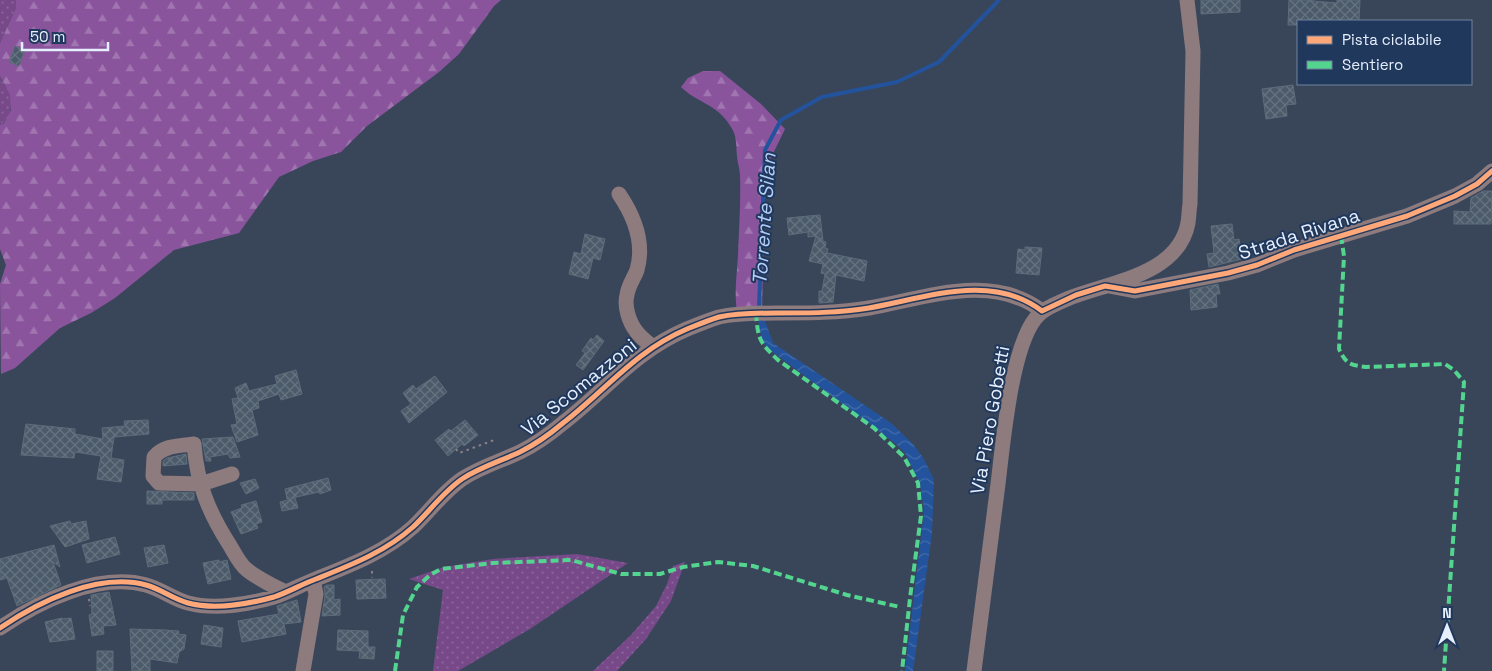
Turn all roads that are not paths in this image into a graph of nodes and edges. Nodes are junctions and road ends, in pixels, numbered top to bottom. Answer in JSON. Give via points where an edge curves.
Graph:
{"nodes":[{"id":1,"x":1186,"y":0,"type":"edge"},
{"id":2,"x":1492,"y":171,"type":"edge"},
{"id":3,"x":619,"y":194,"type":"dead end"},
{"id":4,"x":1105,"y":286,"type":"junction"},
{"id":5,"x":1042,"y":311,"type":"junction"},
{"id":6,"x":653,"y":347,"type":"junction"},
{"id":7,"x":232,"y":474,"type":"dead end"},
{"id":8,"x":313,"y":580,"type":"junction"},
{"id":9,"x":286,"y":592,"type":"junction"},
{"id":10,"x":0,"y":628,"type":"edge"},
{"id":11,"x":302,"y":671,"type":"edge"},
{"id":12,"x":974,"y":671,"type":"edge"}],
"edges":[{"from":1,"to":4,"type":"street","name":"Via Piero Gobetti","via":[[1193,51],[1188,224],[1173,252],[1153,268]]},
{"from":2,"to":4,"type":"street","name":"Strada Rivana","via":[[1455,196],[1407,216],[1294,250],[1257,265],[1135,291]]},
{"from":3,"to":6,"type":"street","via":[[638,230],[637,269],[626,294],[626,310],[636,331]]},
{"from":4,"to":5,"type":"street","name":"Via Piero Gobetti"},
{"from":5,"to":6,"type":"street","name":"Via Scomazzoni","via":[[1024,300],[995,292],[977,289],[953,291],[850,310],[719,317]]},
{"from":5,"to":12,"type":"street","name":"Via Piero Gobetti","via":[[1026,333],[1012,386]]},
{"from":6,"to":8,"type":"street","name":"Via Scomazzoni","via":[[545,437],[452,486],[388,547]]},
{"from":7,"to":9,"type":"street","via":[[201,484],[213,519],[246,569]]},
{"from":8,"to":9,"type":"street","name":"Via Scomazzoni"},
{"from":8,"to":11,"type":"street","via":[[316,594]]},
{"from":9,"to":10,"type":"street","name":"Via Scomazzoni","via":[[214,607],[190,604],[147,585],[126,582],[98,584],[50,599]]}]}
